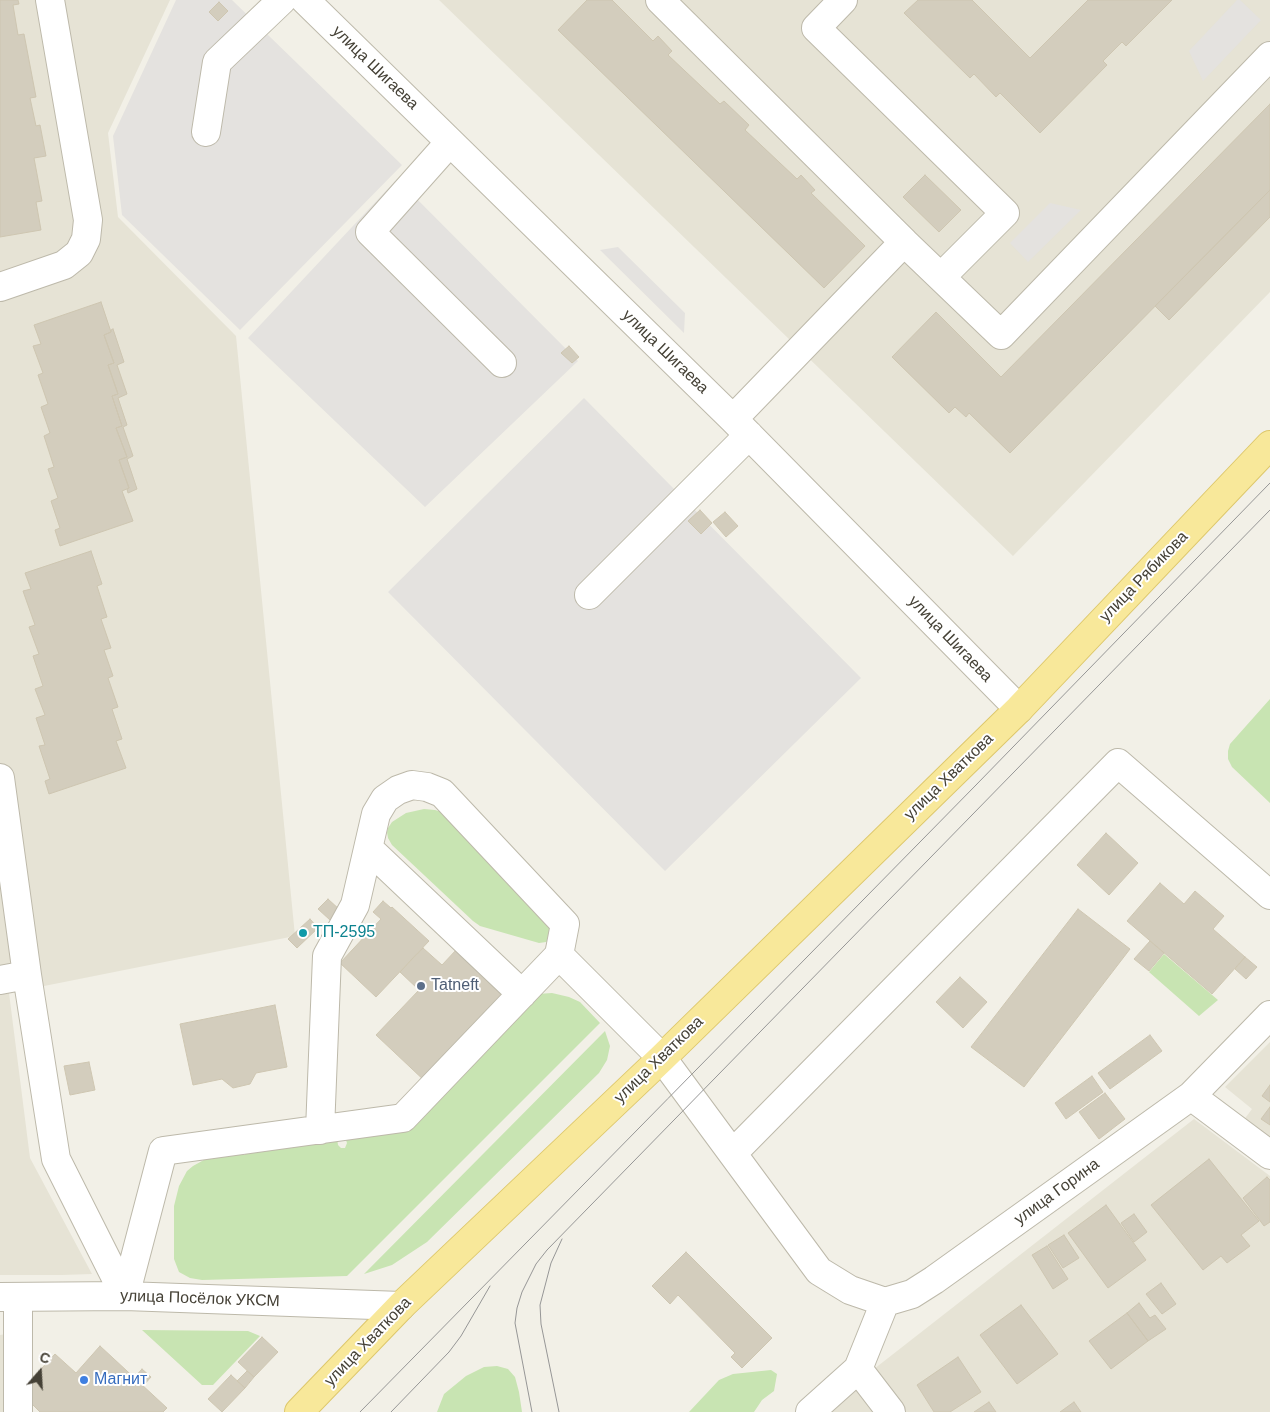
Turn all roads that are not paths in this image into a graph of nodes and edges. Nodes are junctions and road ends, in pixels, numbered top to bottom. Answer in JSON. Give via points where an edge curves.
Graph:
{"nodes":[{"id":1,"x":50,"y":0,"type":"edge"},
{"id":2,"x":282,"y":0,"type":"edge"},
{"id":3,"x":660,"y":0,"type":"edge"},
{"id":4,"x":843,"y":0,"type":"edge"},
{"id":5,"x":311,"y":3,"type":"edge"},
{"id":6,"x":1270,"y":56,"type":"edge"},
{"id":7,"x":206,"y":132,"type":"dead end"},
{"id":8,"x":450,"y":142,"type":"junction"},
{"id":9,"x":904,"y":242,"type":"junction"},
{"id":10,"x":941,"y":277,"type":"junction"},
{"id":11,"x":0,"y":287,"type":"edge"},
{"id":12,"x":502,"y":363,"type":"dead end"},
{"id":13,"x":741,"y":427,"type":"junction"},
{"id":14,"x":1270,"y":445,"type":"edge"},
{"id":15,"x":588,"y":596,"type":"dead end"},
{"id":16,"x":1019,"y":709,"type":"junction"},
{"id":17,"x":0,"y":778,"type":"edge"},
{"id":18,"x":369,"y":849,"type":"junction"},
{"id":19,"x":1270,"y":895,"type":"edge"},
{"id":20,"x":559,"y":954,"type":"junction"},
{"id":21,"x":27,"y":975,"type":"junction"},
{"id":22,"x":0,"y":980,"type":"edge"},
{"id":23,"x":522,"y":994,"type":"junction"},
{"id":24,"x":1270,"y":1015,"type":"edge"},
{"id":25,"x":662,"y":1058,"type":"junction"},
{"id":26,"x":1191,"y":1096,"type":"junction"},
{"id":27,"x":320,"y":1130,"type":"junction"},
{"id":28,"x":733,"y":1153,"type":"junction"},
{"id":29,"x":1270,"y":1155,"type":"edge"},
{"id":30,"x":125,"y":1296,"type":"junction"},
{"id":31,"x":9,"y":1297,"type":"edge"},
{"id":32,"x":885,"y":1302,"type":"junction"},
{"id":33,"x":401,"y":1306,"type":"junction"},
{"id":34,"x":858,"y":1369,"type":"junction"},
{"id":35,"x":18,"y":1412,"type":"edge"},
{"id":36,"x":300,"y":1412,"type":"edge"},
{"id":37,"x":810,"y":1412,"type":"edge"},
{"id":38,"x":891,"y":1412,"type":"edge"}],
"edges":[{"from":1,"to":11,"type":"street","via":[[88,220],[86,239],[78,253],[64,265]]},
{"from":2,"to":7,"type":"street","via":[[217,62]]},
{"from":3,"to":9,"type":"street"},
{"from":4,"to":10,"type":"street","via":[[816,28],[1005,213]]},
{"from":5,"to":8,"type":"street","name":"улица Шигаева"},
{"from":6,"to":10,"type":"street","via":[[1001,335]]},
{"from":8,"to":12,"type":"street","via":[[370,232]]},
{"from":8,"to":13,"type":"street","name":"улица Шигаева"},
{"from":9,"to":10,"type":"street"},
{"from":9,"to":13,"type":"street"},
{"from":13,"to":15,"type":"street"},
{"from":13,"to":16,"type":"street","name":"улица Шигаева"},
{"from":14,"to":16,"type":"main road","name":"улица Рябикова"},
{"from":16,"to":25,"type":"main road","name":"улица Хваткова"},
{"from":17,"to":21,"type":"street"},
{"from":18,"to":20,"type":"street","via":[[376,814],[384,799],[412,785],[442,792],[565,924]]},
{"from":18,"to":23,"type":"street"},
{"from":18,"to":27,"type":"street","via":[[355,904],[327,956]]},
{"from":19,"to":28,"type":"street","via":[[1118,763]]},
{"from":20,"to":23,"type":"street"},
{"from":20,"to":25,"type":"street"},
{"from":21,"to":22,"type":"street"},
{"from":21,"to":30,"type":"street","via":[[56,1159]]},
{"from":23,"to":27,"type":"street","via":[[402,1118]]},
{"from":24,"to":26,"type":"street","name":"улица Горина"},
{"from":25,"to":28,"type":"street"},
{"from":25,"to":33,"type":"main road","name":"улица Хваткова"},
{"from":26,"to":29,"type":"street"},
{"from":26,"to":32,"type":"street","name":"улица Горина","via":[[934,1280],[912,1294]]},
{"from":27,"to":30,"type":"street","via":[[162,1151]]},
{"from":28,"to":32,"type":"street","via":[[819,1271],[850,1290]]},
{"from":30,"to":31,"type":"street","name":"улица Посёлок УКСМ"},
{"from":30,"to":33,"type":"street","name":"улица Посёлок УКСМ"},
{"from":31,"to":35,"type":"street"},
{"from":32,"to":34,"type":"street"},
{"from":33,"to":36,"type":"main road","name":"улица Хваткова"},
{"from":34,"to":37,"type":"street"},
{"from":34,"to":38,"type":"street"}]}
